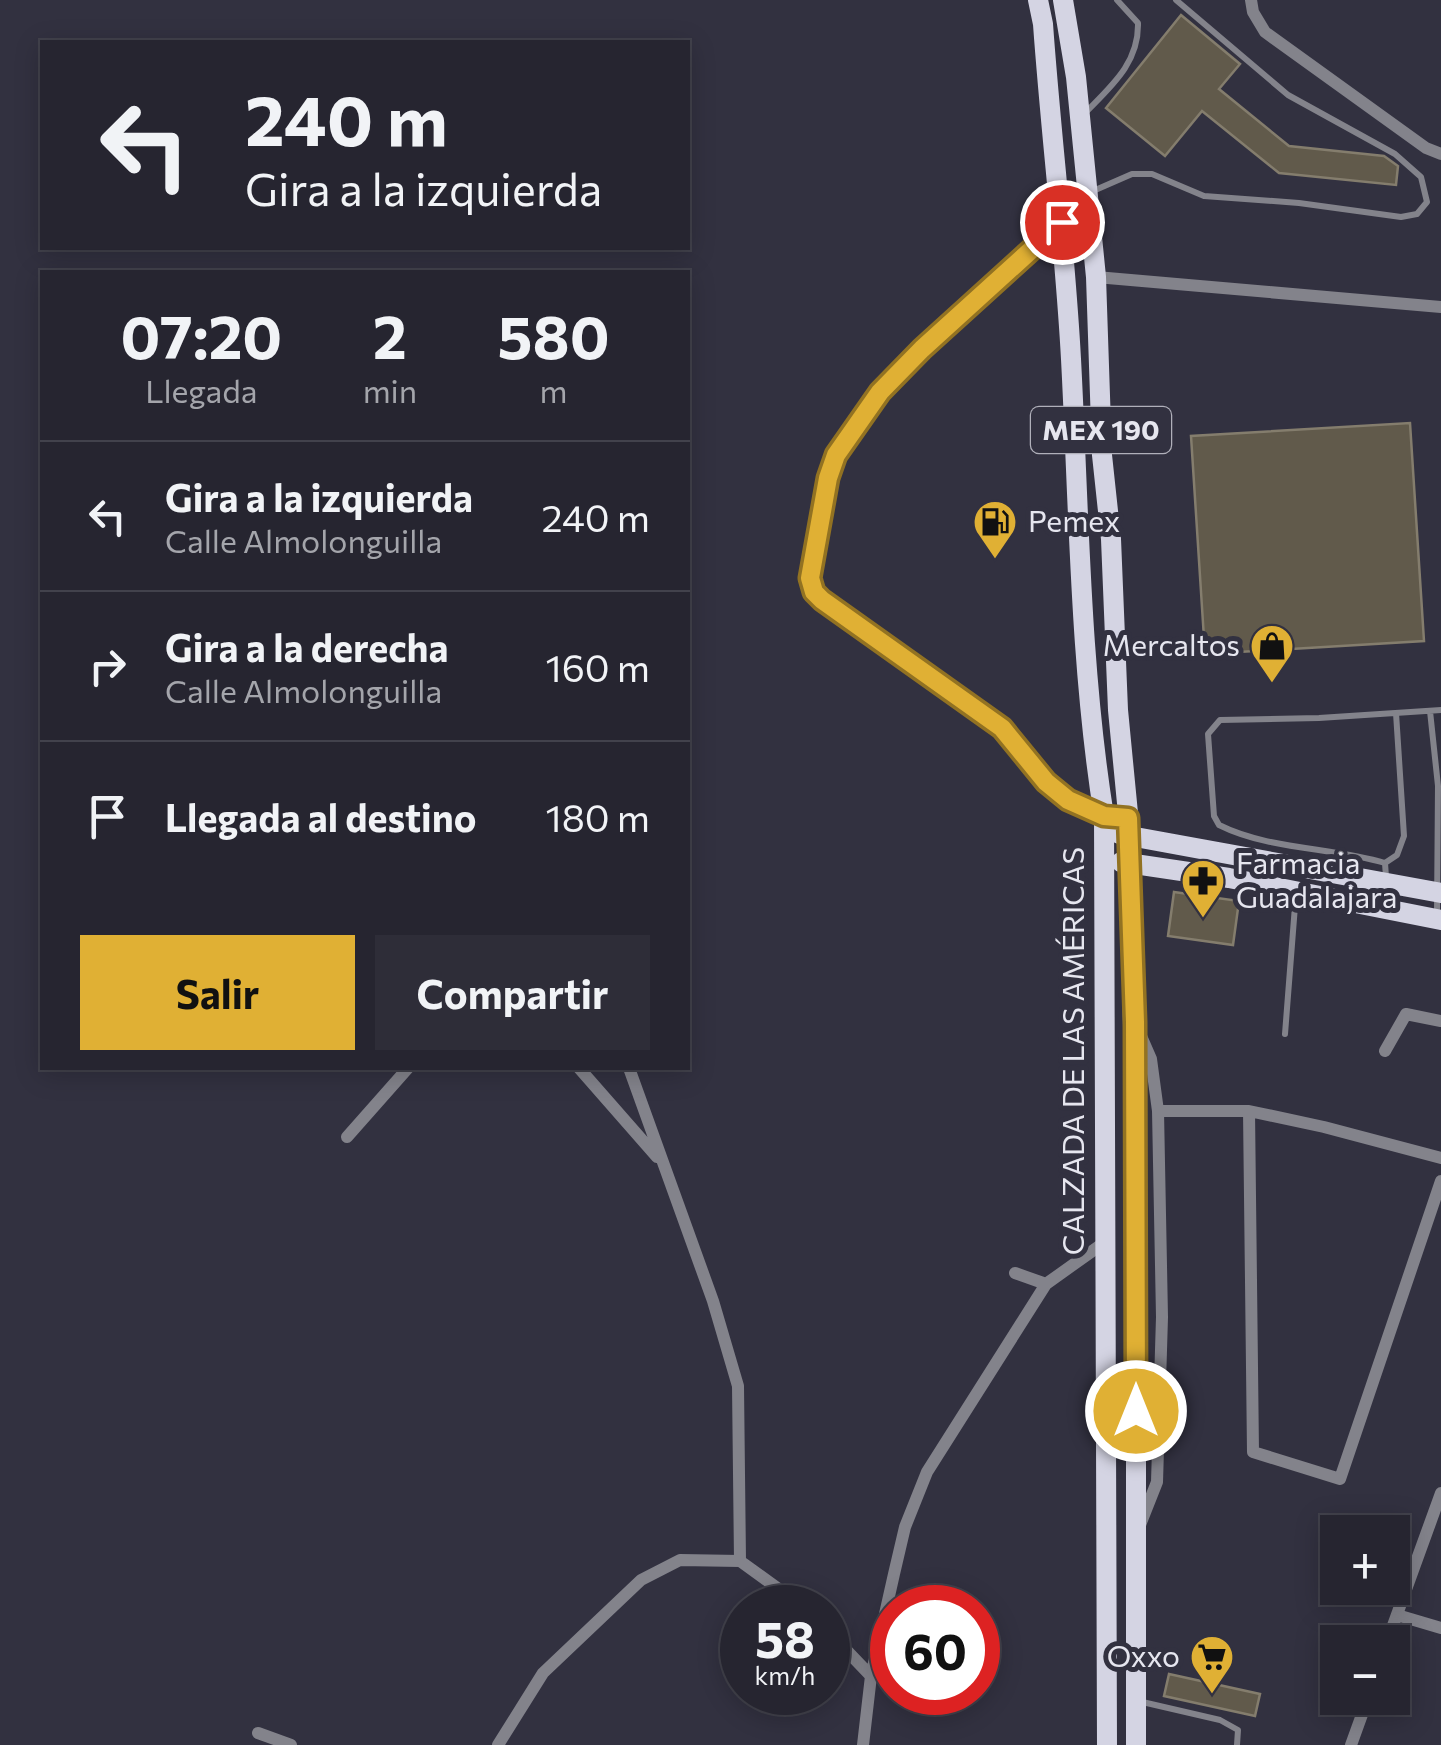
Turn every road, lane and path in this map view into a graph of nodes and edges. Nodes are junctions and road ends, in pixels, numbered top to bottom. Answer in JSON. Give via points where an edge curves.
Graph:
{"nodes":[{"id":1,"x":1038,"y":0,"type":"edge"},
{"id":2,"x":1063,"y":0,"type":"edge"},
{"id":3,"x":1118,"y":0,"type":"edge"},
{"id":4,"x":1176,"y":0,"type":"edge"},
{"id":5,"x":1251,"y":0,"type":"edge"},
{"id":6,"x":1079,"y":120,"type":"junction"},
{"id":7,"x":1441,"y":154,"type":"edge"},
{"id":8,"x":1087,"y":194,"type":"junction"},
{"id":9,"x":1062,"y":222,"type":"junction"},
{"id":10,"x":1096,"y":277,"type":"junction"},
{"id":11,"x":1441,"y":307,"type":"edge"},
{"id":12,"x":1430,"y":710,"type":"junction"},
{"id":13,"x":1441,"y":710,"type":"edge"},
{"id":14,"x":1396,"y":714,"type":"junction"},
{"id":15,"x":1104,"y":825,"type":"junction"},
{"id":16,"x":1129,"y":826,"type":"junction"},
{"id":17,"x":1104,"y":862,"type":"junction"},
{"id":18,"x":1131,"y":862,"type":"junction"},
{"id":19,"x":1386,"y":874,"type":"junction"},
{"id":20,"x":1296,"y":892,"type":"junction"},
{"id":21,"x":1440,"y":893,"type":"edge"},
{"id":22,"x":1438,"y":920,"type":"edge"},
{"id":23,"x":1441,"y":1021,"type":"edge"},
{"id":24,"x":1135,"y":1022,"type":"junction"},
{"id":25,"x":1285,"y":1034,"type":"dead end"},
{"id":26,"x":1385,"y":1051,"type":"dead end"},
{"id":27,"x":406,"y":1070,"type":"edge"},
{"id":28,"x":581,"y":1070,"type":"edge"},
{"id":29,"x":629,"y":1070,"type":"edge"},
{"id":30,"x":1158,"y":1111,"type":"junction"},
{"id":31,"x":1249,"y":1111,"type":"junction"},
{"id":32,"x":347,"y":1136,"type":"dead end"},
{"id":33,"x":1441,"y":1158,"type":"edge"},
{"id":34,"x":662,"y":1163,"type":"junction"},
{"id":35,"x":1441,"y":1181,"type":"edge"},
{"id":36,"x":1105,"y":1242,"type":"junction"},
{"id":37,"x":1015,"y":1273,"type":"dead end"},
{"id":38,"x":1046,"y":1284,"type":"junction"},
{"id":39,"x":1441,"y":1492,"type":"edge"},
{"id":40,"x":1138,"y":1532,"type":"junction"},
{"id":41,"x":740,"y":1561,"type":"junction"},
{"id":42,"x":773,"y":1585,"type":"edge"},
{"id":43,"x":892,"y":1585,"type":"edge"},
{"id":44,"x":1396,"y":1615,"type":"junction"},
{"id":45,"x":1393,"y":1625,"type":"edge"},
{"id":46,"x":1441,"y":1628,"type":"edge"},
{"id":47,"x":850,"y":1654,"type":"edge"},
{"id":48,"x":870,"y":1675,"type":"edge"},
{"id":49,"x":870,"y":1685,"type":"edge"},
{"id":50,"x":1136,"y":1700,"type":"junction"},
{"id":51,"x":1362,"y":1715,"type":"edge"},
{"id":52,"x":258,"y":1733,"type":"dead end"},
{"id":53,"x":291,"y":1745,"type":"edge"},
{"id":54,"x":498,"y":1745,"type":"edge"},
{"id":55,"x":863,"y":1745,"type":"edge"},
{"id":56,"x":1106,"y":1745,"type":"edge"},
{"id":57,"x":1136,"y":1745,"type":"edge"},
{"id":58,"x":1236,"y":1745,"type":"edge"},
{"id":59,"x":1351,"y":1745,"type":"edge"}],
"edges":[{"from":1,"to":9,"type":"main road","name":"CALZADA DE LAS AMÉRICAS","number":"MEX 190"},
{"from":2,"to":6,"type":"main road","name":"CALZADA DE LAS AMÉRICAS","number":"MEX 190"},
{"from":3,"to":6,"type":"lane","via":[[1138,23],[1139,43],[1123,74]]},
{"from":4,"to":8,"type":"lane","via":[[1288,95],[1395,154],[1421,177],[1427,202],[1417,214],[1401,216],[1204,196],[1152,174],[1132,174]]},
{"from":5,"to":7,"type":"street","via":[[1265,32]]},
{"from":6,"to":8,"type":"main road","name":"CALZADA DE LAS AMÉRICAS","number":"MEX 190"},
{"from":8,"to":10,"type":"main road","name":"CALZADA DE LAS AMÉRICAS","number":"MEX 190"},
{"from":9,"to":15,"type":"main road","name":"CALZADA DE LAS AMÉRICAS","number":"MEX 190"},
{"from":9,"to":15,"type":"street","via":[[880,392],[836,455],[810,578],[822,600],[1002,728],[1056,791]]},
{"from":10,"to":11,"type":"street"},
{"from":10,"to":16,"type":"main road","name":"CALZADA DE LAS AMÉRICAS","number":"MEX 190"},
{"from":12,"to":13,"type":"lane"},
{"from":12,"to":14,"type":"lane"},
{"from":12,"to":21,"type":"lane"},
{"from":14,"to":19,"type":"lane","via":[[1404,836]]},
{"from":14,"to":19,"type":"lane","via":[[1220,720],[1208,734],[1219,825],[1363,856]]},
{"from":15,"to":16,"type":"main road"},
{"from":15,"to":17,"type":"main road","name":"CALZADA DE LAS AMÉRICAS","number":"MEX 190"},
{"from":16,"to":18,"type":"main road","name":"CALZADA DE LAS AMÉRICAS","number":"MEX 190"},
{"from":16,"to":19,"type":"main road"},
{"from":17,"to":18,"type":"main road"},
{"from":17,"to":36,"type":"main road","name":"CALZADA DE LAS AMÉRICAS","number":"MEX 190"},
{"from":18,"to":20,"type":"main road"},
{"from":18,"to":24,"type":"main road","name":"CALZADA DE LAS AMÉRICAS","number":"MEX 190"},
{"from":19,"to":21,"type":"main road"},
{"from":20,"to":22,"type":"main road"},
{"from":20,"to":25,"type":"lane"},
{"from":21,"to":22,"type":"lane"},
{"from":23,"to":26,"type":"street","via":[[1406,1014]]},
{"from":24,"to":30,"type":"street","via":[[1152,1059]]},
{"from":24,"to":40,"type":"main road","name":"CALZADA DE LAS AMÉRICAS","number":"MEX 190"},
{"from":27,"to":32,"type":"street"},
{"from":28,"to":34,"type":"street"},
{"from":29,"to":34,"type":"street"},
{"from":30,"to":31,"type":"street"},
{"from":30,"to":40,"type":"street","via":[[1157,1482]]},
{"from":31,"to":33,"type":"street"},
{"from":31,"to":35,"type":"street","via":[[1254,1452],[1340,1479]]},
{"from":34,"to":41,"type":"street","via":[[738,1386]]},
{"from":36,"to":38,"type":"street"},
{"from":36,"to":56,"type":"main road","name":"CALZADA DE LAS AMÉRICAS","number":"MEX 190"},
{"from":37,"to":38,"type":"street"},
{"from":38,"to":43,"type":"street","via":[[927,1472]]},
{"from":39,"to":44,"type":"street"},
{"from":40,"to":50,"type":"main road","name":"CALZADA DE LAS AMÉRICAS","number":"MEX 190"},
{"from":41,"to":42,"type":"street"},
{"from":41,"to":54,"type":"street","via":[[680,1560],[641,1580],[543,1673]]},
{"from":44,"to":45,"type":"street"},
{"from":44,"to":46,"type":"street"},
{"from":47,"to":48,"type":"street"},
{"from":49,"to":55,"type":"street"},
{"from":50,"to":57,"type":"main road","name":"CALZADA DE LAS AMÉRICAS","number":"MEX 190"},
{"from":50,"to":58,"type":"lane","via":[[1220,1720],[1238,1730]]},
{"from":51,"to":59,"type":"street"},
{"from":52,"to":53,"type":"street"}]}
